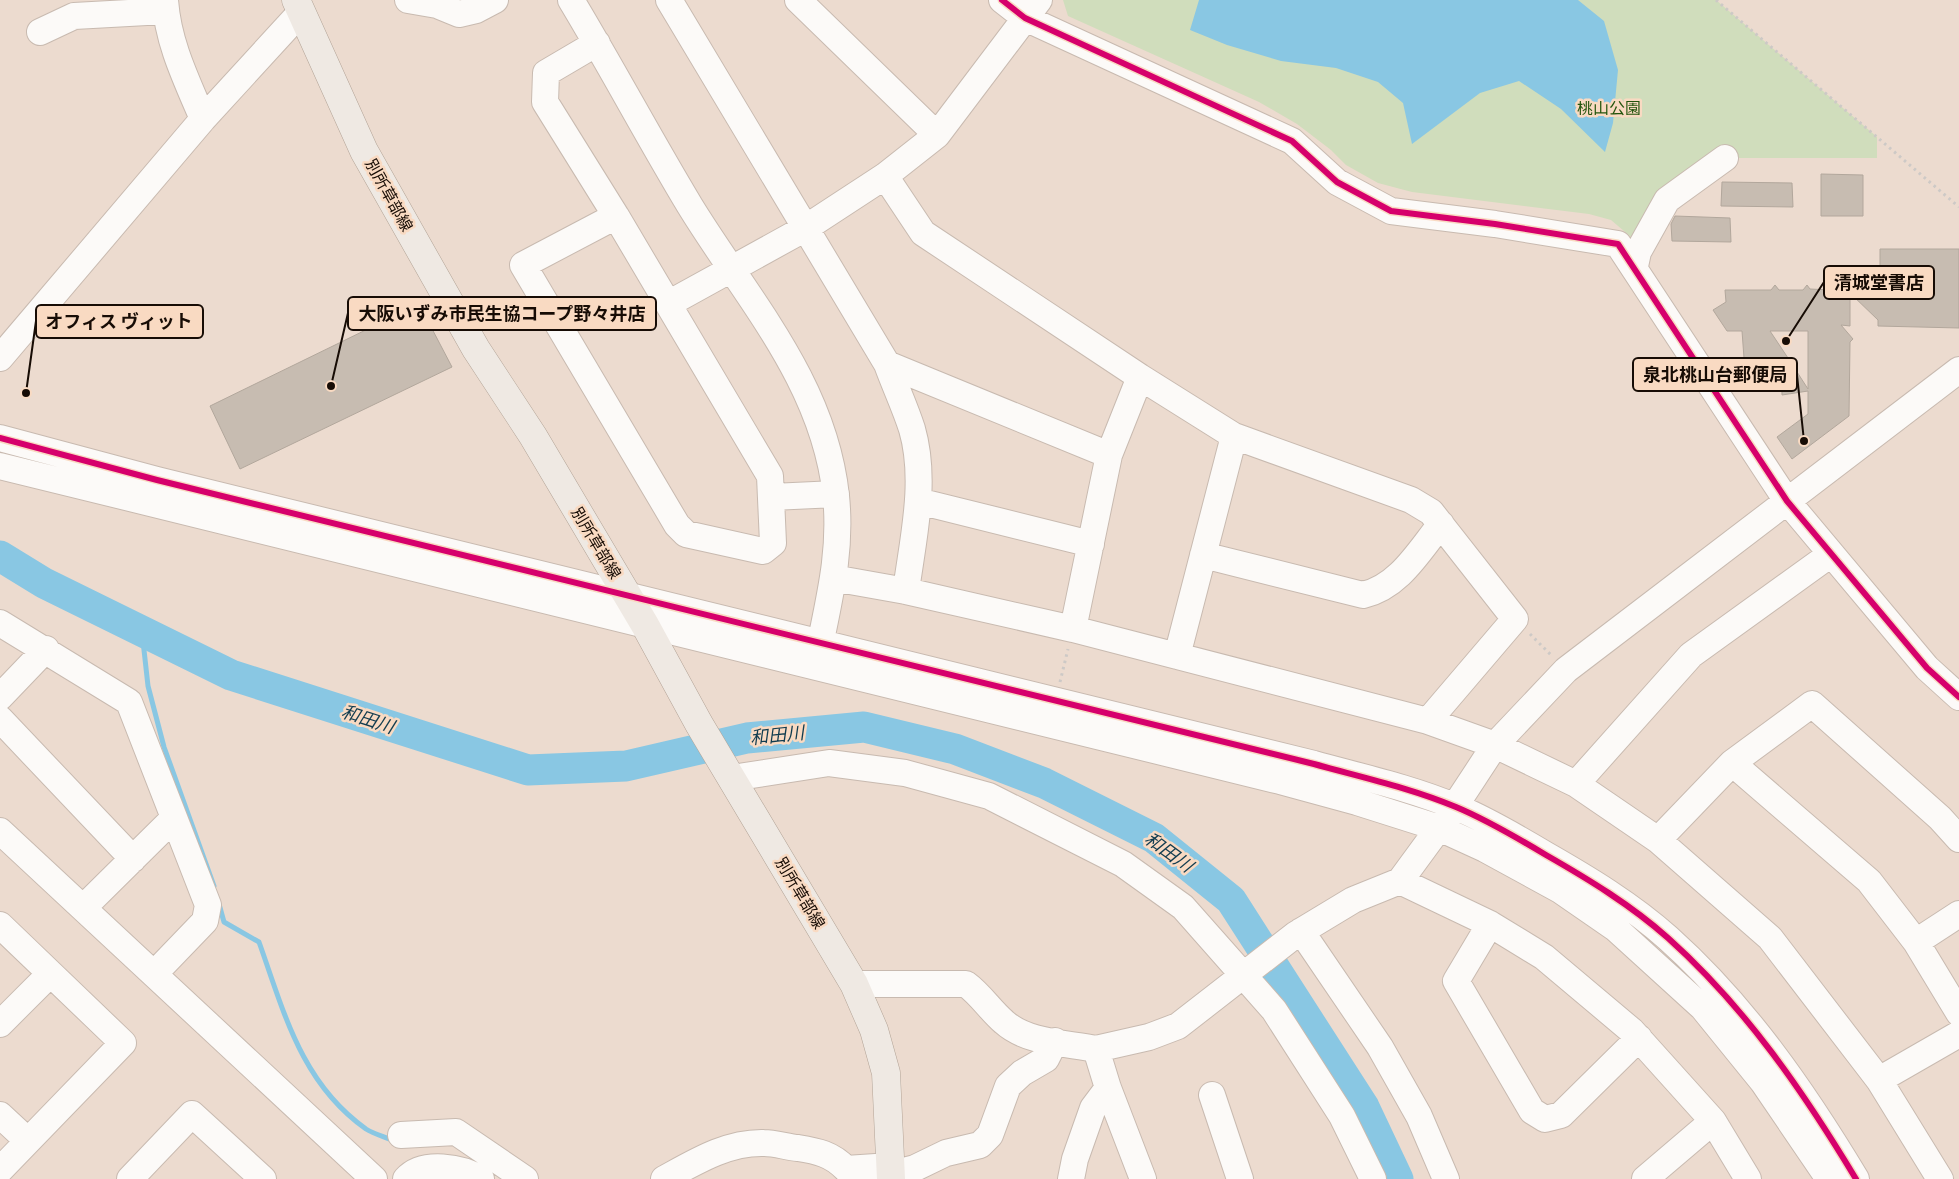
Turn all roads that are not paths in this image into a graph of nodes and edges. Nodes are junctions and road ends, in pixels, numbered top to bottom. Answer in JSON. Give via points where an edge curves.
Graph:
{"nodes":[{"id":1,"x":408,"y":0,"type":"edge"},
{"id":2,"x":495,"y":0,"type":"edge"},
{"id":3,"x":571,"y":0,"type":"edge"},
{"id":4,"x":669,"y":0,"type":"edge"},
{"id":5,"x":798,"y":0,"type":"edge"},
{"id":6,"x":1002,"y":0,"type":"edge"},
{"id":7,"x":437,"y":2,"type":"edge"},
{"id":8,"x":165,"y":5,"type":"edge"},
{"id":9,"x":298,"y":6,"type":"edge"},
{"id":10,"x":1032,"y":9,"type":"edge"},
{"id":11,"x":40,"y":32,"type":"dead end"},
{"id":12,"x":597,"y":43,"type":"junction"},
{"id":13,"x":203,"y":119,"type":"junction"},
{"id":14,"x":937,"y":135,"type":"junction"},
{"id":15,"x":1725,"y":158,"type":"dead end"},
{"id":16,"x":885,"y":176,"type":"junction"},
{"id":17,"x":616,"y":216,"type":"junction"},
{"id":18,"x":804,"y":229,"type":"junction"},
{"id":19,"x":1635,"y":266,"type":"junction"},
{"id":20,"x":732,"y":269,"type":"junction"},
{"id":21,"x":668,"y":304,"type":"junction"},
{"id":22,"x":0,"y":358,"type":"edge"},
{"id":23,"x":887,"y":364,"type":"junction"},
{"id":24,"x":1959,"y":370,"type":"edge"},
{"id":25,"x":1140,"y":377,"type":"junction"},
{"id":26,"x":1234,"y":436,"type":"junction"},
{"id":27,"x":0,"y":438,"type":"edge"},
{"id":28,"x":1109,"y":455,"type":"junction"},
{"id":29,"x":0,"y":466,"type":"edge"},
{"id":30,"x":836,"y":494,"type":"junction"},
{"id":31,"x":772,"y":497,"type":"junction"},
{"id":32,"x":918,"y":501,"type":"junction"},
{"id":33,"x":1787,"y":501,"type":"junction"},
{"id":34,"x":1441,"y":524,"type":"junction"},
{"id":35,"x":1091,"y":544,"type":"junction"},
{"id":36,"x":1831,"y":554,"type":"junction"},
{"id":37,"x":1203,"y":555,"type":"junction"},
{"id":38,"x":833,"y":578,"type":"junction"},
{"id":39,"x":906,"y":591,"type":"junction"},
{"id":40,"x":626,"y":594,"type":"junction"},
{"id":41,"x":0,"y":623,"type":"edge"},
{"id":42,"x":645,"y":625,"type":"junction"},
{"id":43,"x":1073,"y":629,"type":"junction"},
{"id":44,"x":820,"y":642,"type":"junction"},
{"id":45,"x":46,"y":649,"type":"junction"},
{"id":46,"x":1177,"y":656,"type":"junction"},
{"id":47,"x":815,"y":668,"type":"junction"},
{"id":48,"x":0,"y":697,"type":"edge"},
{"id":49,"x":1959,"y":697,"type":"edge"},
{"id":50,"x":0,"y":719,"type":"edge"},
{"id":51,"x":1428,"y":721,"type":"junction"},
{"id":52,"x":1495,"y":745,"type":"junction"},
{"id":53,"x":1732,"y":763,"type":"junction"},
{"id":54,"x":729,"y":774,"type":"junction"},
{"id":55,"x":1576,"y":784,"type":"junction"},
{"id":56,"x":1455,"y":806,"type":"junction"},
{"id":57,"x":174,"y":818,"type":"junction"},
{"id":58,"x":1439,"y":828,"type":"junction"},
{"id":59,"x":0,"y":831,"type":"edge"},
{"id":60,"x":1959,"y":839,"type":"edge"},
{"id":61,"x":1658,"y":840,"type":"junction"},
{"id":62,"x":133,"y":859,"type":"junction"},
{"id":63,"x":1400,"y":880,"type":"junction"},
{"id":64,"x":83,"y":908,"type":"junction"},
{"id":65,"x":1959,"y":914,"type":"edge"},
{"id":66,"x":1490,"y":924,"type":"junction"},
{"id":67,"x":0,"y":925,"type":"edge"},
{"id":68,"x":1298,"y":933,"type":"junction"},
{"id":69,"x":1916,"y":942,"type":"junction"},
{"id":70,"x":50,"y":974,"type":"junction"},
{"id":71,"x":154,"y":974,"type":"junction"},
{"id":72,"x":1245,"y":975,"type":"junction"},
{"id":73,"x":854,"y":984,"type":"junction"},
{"id":74,"x":1959,"y":1013,"type":"edge"},
{"id":75,"x":0,"y":1024,"type":"edge"},
{"id":76,"x":1959,"y":1034,"type":"edge"},
{"id":77,"x":1638,"y":1038,"type":"junction"},
{"id":78,"x":1055,"y":1041,"type":"junction"},
{"id":79,"x":1096,"y":1048,"type":"junction"},
{"id":80,"x":1879,"y":1080,"type":"junction"},
{"id":81,"x":1108,"y":1088,"type":"junction"},
{"id":82,"x":1212,"y":1095,"type":"dead end"},
{"id":83,"x":0,"y":1115,"type":"edge"},
{"id":84,"x":1713,"y":1122,"type":"junction"},
{"id":85,"x":400,"y":1135,"type":"dead end"},
{"id":86,"x":28,"y":1141,"type":"junction"},
{"id":87,"x":1959,"y":1169,"type":"edge"},
{"id":88,"x":0,"y":1170,"type":"edge"},
{"id":89,"x":891,"y":1173,"type":"edge"},
{"id":90,"x":130,"y":1179,"type":"edge"},
{"id":91,"x":263,"y":1179,"type":"edge"},
{"id":92,"x":374,"y":1179,"type":"edge"},
{"id":93,"x":406,"y":1179,"type":"edge"},
{"id":94,"x":481,"y":1179,"type":"edge"},
{"id":95,"x":524,"y":1179,"type":"edge"},
{"id":96,"x":664,"y":1179,"type":"edge"},
{"id":97,"x":1071,"y":1179,"type":"edge"},
{"id":98,"x":1143,"y":1179,"type":"edge"},
{"id":99,"x":1240,"y":1179,"type":"edge"},
{"id":100,"x":1373,"y":1179,"type":"edge"},
{"id":101,"x":1446,"y":1179,"type":"edge"},
{"id":102,"x":1645,"y":1179,"type":"edge"},
{"id":103,"x":1748,"y":1179,"type":"edge"},
{"id":104,"x":1829,"y":1179,"type":"edge"},
{"id":105,"x":1856,"y":1179,"type":"edge"},
{"id":106,"x":1941,"y":1179,"type":"edge"}],
"edges":[{"from":1,"to":7,"type":"street"},
{"from":2,"to":7,"type":"street","via":[[459,14]]},
{"from":3,"to":12,"type":"street"},
{"from":4,"to":18,"type":"street"},
{"from":5,"to":14,"type":"street"},
{"from":6,"to":10,"type":"street"},
{"from":8,"to":11,"type":"street","via":[[74,16]]},
{"from":8,"to":13,"type":"street","via":[[174,52]]},
{"from":9,"to":13,"type":"street"},
{"from":9,"to":40,"type":"main road","name":"別所草部線","via":[[364,151],[476,349],[533,436]]},
{"from":10,"to":14,"type":"street"},
{"from":10,"to":19,"type":"street","via":[[1292,141],[1337,182],[1391,211],[1618,244]]},
{"from":12,"to":17,"type":"street","via":[[546,73],[545,102]]},
{"from":12,"to":20,"type":"street","via":[[691,206]]},
{"from":13,"to":22,"type":"street"},
{"from":14,"to":16,"type":"street"},
{"from":15,"to":19,"type":"street","via":[[1667,200],[1638,252]]},
{"from":16,"to":18,"type":"street"},
{"from":16,"to":25,"type":"street","via":[[923,233]]},
{"from":17,"to":21,"type":"street"},
{"from":17,"to":31,"type":"street","via":[[523,265],[677,525],[686,534],[763,551],[773,543]]},
{"from":18,"to":20,"type":"street"},
{"from":18,"to":23,"type":"street"},
{"from":19,"to":33,"type":"street"},
{"from":20,"to":21,"type":"street"},
{"from":20,"to":30,"type":"street","via":[[776,334],[820,422]]},
{"from":21,"to":31,"type":"street","via":[[770,476]]},
{"from":23,"to":28,"type":"street"},
{"from":23,"to":32,"type":"street","via":[[912,429],[918,468]]},
{"from":24,"to":33,"type":"street"},
{"from":25,"to":26,"type":"street"},
{"from":25,"to":28,"type":"street"},
{"from":26,"to":34,"type":"street","via":[[1411,500],[1431,512]]},
{"from":26,"to":37,"type":"street"},
{"from":27,"to":40,"type":"street","via":[[186,488]]},
{"from":28,"to":35,"type":"street"},
{"from":29,"to":42,"type":"street"},
{"from":30,"to":31,"type":"street"},
{"from":30,"to":38,"type":"street","via":[[839,536]]},
{"from":32,"to":35,"type":"street"},
{"from":32,"to":39,"type":"street"},
{"from":33,"to":36,"type":"street"},
{"from":33,"to":52,"type":"street","via":[[1566,670]]},
{"from":34,"to":37,"type":"street","via":[[1394,580],[1378,591],[1363,594]]},
{"from":34,"to":51,"type":"street","via":[[1515,619]]},
{"from":35,"to":43,"type":"street"},
{"from":36,"to":49,"type":"street","via":[[1927,668]]},
{"from":36,"to":55,"type":"street","via":[[1691,656]]},
{"from":37,"to":46,"type":"street"},
{"from":38,"to":39,"type":"street"},
{"from":38,"to":44,"type":"street"},
{"from":39,"to":43,"type":"street"},
{"from":40,"to":42,"type":"main road","name":"別所草部線"},
{"from":40,"to":44,"type":"street"},
{"from":41,"to":45,"type":"street"},
{"from":42,"to":47,"type":"street"},
{"from":42,"to":54,"type":"main road","name":"別所草部線"},
{"from":43,"to":46,"type":"street"},
{"from":44,"to":47,"type":"street"},
{"from":44,"to":56,"type":"street","via":[[1314,764]]},
{"from":45,"to":48,"type":"street"},
{"from":45,"to":57,"type":"street","via":[[129,702]]},
{"from":46,"to":51,"type":"street"},
{"from":47,"to":58,"type":"street","via":[[1280,781]]},
{"from":50,"to":62,"type":"street"},
{"from":51,"to":52,"type":"street"},
{"from":52,"to":55,"type":"street"},
{"from":52,"to":56,"type":"street"},
{"from":53,"to":60,"type":"street","via":[[1812,704],[1940,818]]},
{"from":53,"to":61,"type":"street"},
{"from":53,"to":69,"type":"street","via":[[1869,881]]},
{"from":54,"to":72,"type":"street","via":[[829,763],[905,773],[990,796],[1122,864],[1183,907]]},
{"from":54,"to":73,"type":"main road","name":"別所草部線"},
{"from":55,"to":61,"type":"street"},
{"from":56,"to":58,"type":"street"},
{"from":56,"to":105,"type":"street","via":[[1496,825],[1594,883],[1667,937],[1733,1003],[1778,1059],[1818,1115]]},
{"from":57,"to":62,"type":"street"},
{"from":57,"to":71,"type":"street","via":[[208,905],[205,921]]},
{"from":58,"to":63,"type":"street"},
{"from":58,"to":104,"type":"street","via":[[1560,890],[1622,935],[1703,1008],[1763,1082]]},
{"from":59,"to":64,"type":"street"},
{"from":61,"to":80,"type":"street","via":[[1770,938]]},
{"from":62,"to":64,"type":"street"},
{"from":63,"to":66,"type":"street"},
{"from":63,"to":68,"type":"street","via":[[1353,900]]},
{"from":64,"to":71,"type":"street"},
{"from":65,"to":69,"type":"street"},
{"from":66,"to":77,"type":"street","via":[[1544,957]]},
{"from":66,"to":77,"type":"street","via":[[1456,981],[1532,1111],[1545,1118],[1560,1115]]},
{"from":67,"to":70,"type":"street"},
{"from":68,"to":72,"type":"street"},
{"from":68,"to":101,"type":"street","via":[[1380,1047],[1420,1116]]},
{"from":69,"to":74,"type":"street"},
{"from":70,"to":75,"type":"street"},
{"from":70,"to":86,"type":"street","via":[[123,1043]]},
{"from":71,"to":92,"type":"street"},
{"from":72,"to":79,"type":"street","via":[[1178,1026]]},
{"from":72,"to":100,"type":"street","via":[[1274,1010],[1342,1116]]},
{"from":73,"to":78,"type":"street","via":[[966,984],[1005,1023],[1029,1036]]},
{"from":73,"to":89,"type":"main road","name":"別所草部線","via":[[874,1030],[886,1073]]},
{"from":76,"to":80,"type":"street"},
{"from":77,"to":84,"type":"street"},
{"from":78,"to":79,"type":"street"},
{"from":78,"to":89,"type":"street","via":[[1046,1059],[1008,1086],[990,1135],[980,1145],[946,1153],[915,1168]]},
{"from":79,"to":81,"type":"street"},
{"from":80,"to":106,"type":"street"},
{"from":81,"to":97,"type":"street","via":[[1093,1108]]},
{"from":81,"to":98,"type":"street"},
{"from":82,"to":99,"type":"street"},
{"from":83,"to":86,"type":"street"},
{"from":84,"to":102,"type":"street"},
{"from":84,"to":103,"type":"street"},
{"from":85,"to":95,"type":"street","via":[[456,1132]]},
{"from":86,"to":88,"type":"street"},
{"from":87,"to":106,"type":"street"},
{"from":89,"to":96,"type":"street","via":[[846,1169],[824,1152],[764,1143],[735,1146],[710,1154]]},
{"from":90,"to":91,"type":"street","via":[[192,1114]]},
{"from":93,"to":94,"type":"street","via":[[409,1175],[437,1166],[470,1172]]}]}
